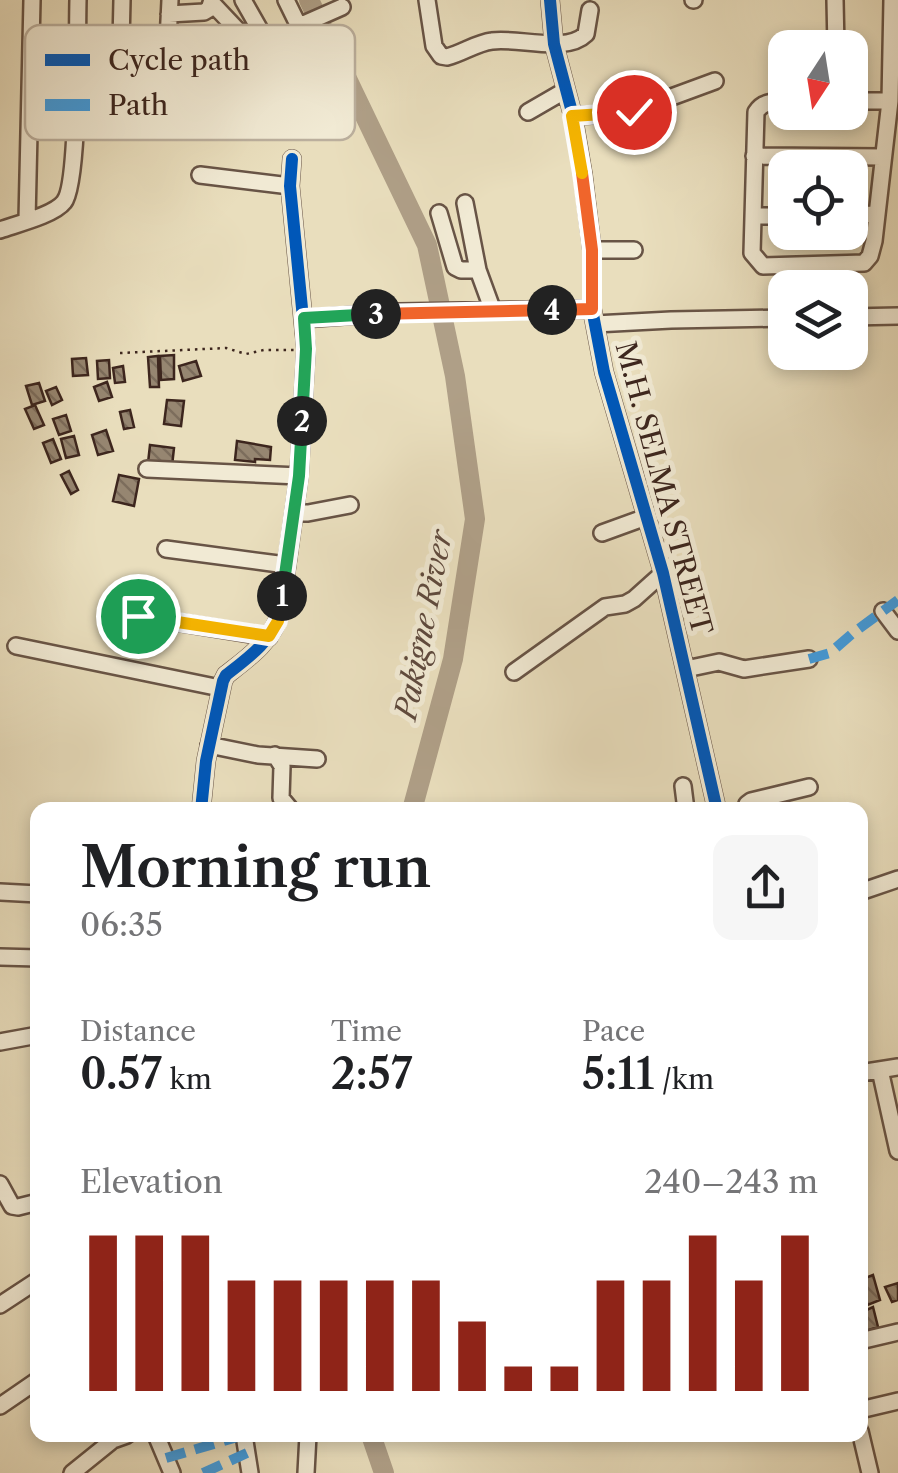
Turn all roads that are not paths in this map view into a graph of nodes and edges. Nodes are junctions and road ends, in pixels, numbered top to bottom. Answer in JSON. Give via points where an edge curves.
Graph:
{"nodes":[{"id":1,"x":32,"y":0,"type":"edge"},
{"id":2,"x":78,"y":0,"type":"edge"},
{"id":3,"x":122,"y":0,"type":"edge"},
{"id":4,"x":242,"y":0,"type":"edge"},
{"id":5,"x":286,"y":0,"type":"edge"},
{"id":6,"x":427,"y":0,"type":"edge"},
{"id":7,"x":550,"y":0,"type":"edge"},
{"id":8,"x":834,"y":0,"type":"edge"},
{"id":9,"x":892,"y":0,"type":"edge"},
{"id":10,"x":212,"y":1,"type":"edge"},
{"id":11,"x":341,"y":3,"type":"edge"},
{"id":12,"x":170,"y":7,"type":"edge"},
{"id":13,"x":590,"y":10,"type":"dead end"},
{"id":14,"x":304,"y":24,"type":"joint"},
{"id":15,"x":31,"y":25,"type":"edge"},
{"id":16,"x":77,"y":25,"type":"edge"},
{"id":17,"x":121,"y":25,"type":"edge"},
{"id":18,"x":234,"y":25,"type":"edge"},
{"id":19,"x":257,"y":25,"type":"edge"},
{"id":20,"x":351,"y":25,"type":"dead end"},
{"id":21,"x":835,"y":30,"type":"edge"},
{"id":22,"x":554,"y":44,"type":"junction"},
{"id":23,"x":714,"y":81,"type":"dead end"},
{"id":24,"x":566,"y":90,"type":"junction"},
{"id":25,"x":868,"y":101,"type":"edge"},
{"id":26,"x":890,"y":101,"type":"junction"},
{"id":27,"x":768,"y":102,"type":"edge"},
{"id":28,"x":528,"y":112,"type":"dead end"},
{"id":29,"x":572,"y":116,"type":"junction"},
{"id":30,"x":29,"y":140,"type":"edge"},
{"id":31,"x":74,"y":140,"type":"edge"},
{"id":32,"x":754,"y":156,"type":"junction"},
{"id":33,"x":883,"y":157,"type":"junction"},
{"id":34,"x":292,"y":159,"type":"dead end"},
{"id":35,"x":200,"y":176,"type":"dead end"},
{"id":36,"x":290,"y":186,"type":"junction"},
{"id":37,"x":466,"y":203,"type":"dead end"},
{"id":38,"x":439,"y":213,"type":"dead end"},
{"id":39,"x":868,"y":214,"type":"edge"},
{"id":40,"x":877,"y":214,"type":"junction"},
{"id":41,"x":753,"y":216,"type":"junction"},
{"id":42,"x":768,"y":216,"type":"edge"},
{"id":43,"x":27,"y":220,"type":"junction"},
{"id":44,"x":0,"y":230,"type":"edge"},
{"id":45,"x":592,"y":250,"type":"junction"},
{"id":46,"x":634,"y":250,"type":"dead end"},
{"id":47,"x":478,"y":270,"type":"junction"},
{"id":48,"x":494,"y":311,"type":"junction"},
{"id":49,"x":898,"y":316,"type":"edge"},
{"id":50,"x":594,"y":317,"type":"junction"},
{"id":51,"x":868,"y":317,"type":"edge"},
{"id":52,"x":304,"y":318,"type":"junction"},
{"id":53,"x":768,"y":318,"type":"edge"},
{"id":54,"x":147,"y":469,"type":"dead end"},
{"id":55,"x":299,"y":476,"type":"junction"},
{"id":56,"x":350,"y":505,"type":"dead end"},
{"id":57,"x":294,"y":513,"type":"junction"},
{"id":58,"x":646,"y":517,"type":"junction"},
{"id":59,"x":602,"y":533,"type":"dead end"},
{"id":60,"x":166,"y":550,"type":"dead end"},
{"id":61,"x":286,"y":565,"type":"junction"},
{"id":62,"x":663,"y":573,"type":"junction"},
{"id":63,"x":884,"y":611,"type":"dead end"},
{"id":64,"x":138,"y":616,"type":"dead end"},
{"id":65,"x":898,"y":631,"type":"edge"},
{"id":66,"x":269,"y":636,"type":"junction"},
{"id":67,"x":16,"y":646,"type":"dead end"},
{"id":68,"x":809,"y":659,"type":"dead end"},
{"id":69,"x":686,"y":668,"type":"junction"},
{"id":70,"x":514,"y":672,"type":"dead end"},
{"id":71,"x":220,"y":688,"type":"junction"},
{"id":72,"x":209,"y":745,"type":"junction"},
{"id":73,"x":275,"y":755,"type":"junction"},
{"id":74,"x":317,"y":759,"type":"dead end"},
{"id":75,"x":683,"y":786,"type":"dead end"},
{"id":76,"x":809,"y":787,"type":"dead end"},
{"id":77,"x":202,"y":802,"type":"edge"},
{"id":78,"x":284,"y":802,"type":"edge"},
{"id":79,"x":685,"y":802,"type":"edge"},
{"id":80,"x":715,"y":802,"type":"edge"},
{"id":81,"x":750,"y":802,"type":"edge"},
{"id":82,"x":898,"y":879,"type":"edge"},
{"id":83,"x":868,"y":889,"type":"edge"},
{"id":84,"x":0,"y":892,"type":"edge"},
{"id":85,"x":30,"y":894,"type":"edge"},
{"id":86,"x":0,"y":957,"type":"edge"},
{"id":87,"x":30,"y":958,"type":"edge"},
{"id":88,"x":30,"y":1037,"type":"edge"},
{"id":89,"x":0,"y":1042,"type":"edge"},
{"id":90,"x":898,"y":1067,"type":"edge"},
{"id":91,"x":880,"y":1070,"type":"junction"},
{"id":92,"x":868,"y":1072,"type":"edge"},
{"id":93,"x":898,"y":1151,"type":"edge"},
{"id":94,"x":0,"y":1184,"type":"edge"},
{"id":95,"x":30,"y":1204,"type":"edge"},
{"id":96,"x":30,"y":1206,"type":"edge"},
{"id":97,"x":0,"y":1217,"type":"edge"},
{"id":98,"x":30,"y":1285,"type":"edge"},
{"id":99,"x":0,"y":1306,"type":"edge"},
{"id":100,"x":898,"y":1332,"type":"edge"},
{"id":101,"x":868,"y":1340,"type":"edge"},
{"id":102,"x":30,"y":1385,"type":"edge"},
{"id":103,"x":898,"y":1401,"type":"edge"},
{"id":104,"x":0,"y":1406,"type":"edge"},
{"id":105,"x":868,"y":1408,"type":"edge"},
{"id":106,"x":111,"y":1442,"type":"edge"},
{"id":107,"x":159,"y":1442,"type":"edge"},
{"id":108,"x":245,"y":1442,"type":"edge"},
{"id":109,"x":308,"y":1442,"type":"edge"},
{"id":110,"x":863,"y":1442,"type":"edge"},
{"id":111,"x":72,"y":1473,"type":"edge"},
{"id":112,"x":172,"y":1473,"type":"edge"},
{"id":113,"x":250,"y":1473,"type":"edge"},
{"id":114,"x":306,"y":1473,"type":"edge"},
{"id":115,"x":870,"y":1473,"type":"edge"}],
"edges":[{"from":1,"to":15,"type":"street"},
{"from":2,"to":16,"type":"street"},
{"from":3,"to":17,"type":"street"},
{"from":4,"to":19,"type":"street"},
{"from":5,"to":14,"type":"street"},
{"from":6,"to":22,"type":"street","via":[[434,46],[442,56],[496,40]]},
{"from":7,"to":22,"type":"street","name":"M.H. SELMA STREET"},
{"from":8,"to":21,"type":"street"},
{"from":9,"to":26,"type":"street"},
{"from":10,"to":12,"type":"street","via":[[204,12]]},
{"from":10,"to":18,"type":"street"},
{"from":11,"to":14,"type":"street"},
{"from":11,"to":20,"type":"street"},
{"from":13,"to":22,"type":"street","via":[[584,37]]},
{"from":22,"to":24,"type":"street","name":"M.H. SELMA STREET"},
{"from":23,"to":29,"type":"street","via":[[628,113]]},
{"from":24,"to":28,"type":"street"},
{"from":24,"to":29,"type":"street","name":"M.H. SELMA STREET"},
{"from":25,"to":26,"type":"street"},
{"from":26,"to":33,"type":"street"},
{"from":27,"to":32,"type":"street","via":[[756,112]]},
{"from":29,"to":45,"type":"street","name":"M.H. SELMA STREET"},
{"from":30,"to":43,"type":"street"},
{"from":31,"to":43,"type":"street","via":[[70,194],[59,208]]},
{"from":32,"to":33,"type":"street"},
{"from":32,"to":41,"type":"street"},
{"from":33,"to":40,"type":"street"},
{"from":34,"to":36,"type":"street"},
{"from":35,"to":36,"type":"street"},
{"from":36,"to":52,"type":"street"},
{"from":37,"to":47,"type":"street"},
{"from":38,"to":47,"type":"street","via":[[455,267]]},
{"from":39,"to":40,"type":"street"},
{"from":40,"to":41,"type":"street","via":[[864,263],[763,266],[752,253]]},
{"from":41,"to":42,"type":"street"},
{"from":43,"to":44,"type":"street"},
{"from":45,"to":46,"type":"street"},
{"from":45,"to":50,"type":"street","name":"M.H. SELMA STREET"},
{"from":47,"to":48,"type":"street"},
{"from":48,"to":50,"type":"street"},
{"from":48,"to":52,"type":"street"},
{"from":49,"to":51,"type":"street"},
{"from":50,"to":53,"type":"street"},
{"from":50,"to":58,"type":"street","name":"M.H. SELMA STREET"},
{"from":52,"to":55,"type":"street"},
{"from":54,"to":55,"type":"street"},
{"from":55,"to":57,"type":"street"},
{"from":56,"to":57,"type":"street"},
{"from":57,"to":61,"type":"street"},
{"from":58,"to":59,"type":"street"},
{"from":58,"to":62,"type":"street","name":"M.H. SELMA STREET"},
{"from":60,"to":61,"type":"street"},
{"from":61,"to":66,"type":"street","via":[[280,617]]},
{"from":62,"to":69,"type":"street","name":"M.H. SELMA STREET"},
{"from":62,"to":70,"type":"street","via":[[634,599],[605,608]]},
{"from":63,"to":65,"type":"street"},
{"from":64,"to":66,"type":"street"},
{"from":66,"to":71,"type":"street"},
{"from":67,"to":71,"type":"street"},
{"from":68,"to":69,"type":"street","via":[[744,669],[721,662]]},
{"from":69,"to":80,"type":"street","name":"M.H. SELMA STREET"},
{"from":71,"to":72,"type":"street"},
{"from":72,"to":73,"type":"street"},
{"from":72,"to":77,"type":"street"},
{"from":73,"to":74,"type":"street"},
{"from":73,"to":78,"type":"street"},
{"from":75,"to":79,"type":"street"},
{"from":76,"to":81,"type":"street"},
{"from":82,"to":83,"type":"street"},
{"from":84,"to":85,"type":"street"},
{"from":86,"to":87,"type":"street"},
{"from":88,"to":89,"type":"street"},
{"from":90,"to":91,"type":"street"},
{"from":91,"to":92,"type":"street"},
{"from":91,"to":93,"type":"street"},
{"from":94,"to":95,"type":"street","via":[[12,1206]]},
{"from":96,"to":97,"type":"street","via":[[21,1216]]},
{"from":98,"to":99,"type":"street"},
{"from":100,"to":101,"type":"street"},
{"from":102,"to":104,"type":"street"},
{"from":103,"to":105,"type":"street"},
{"from":106,"to":111,"type":"street"},
{"from":107,"to":112,"type":"street"},
{"from":108,"to":113,"type":"street"},
{"from":109,"to":114,"type":"street"},
{"from":110,"to":115,"type":"street"}]}
